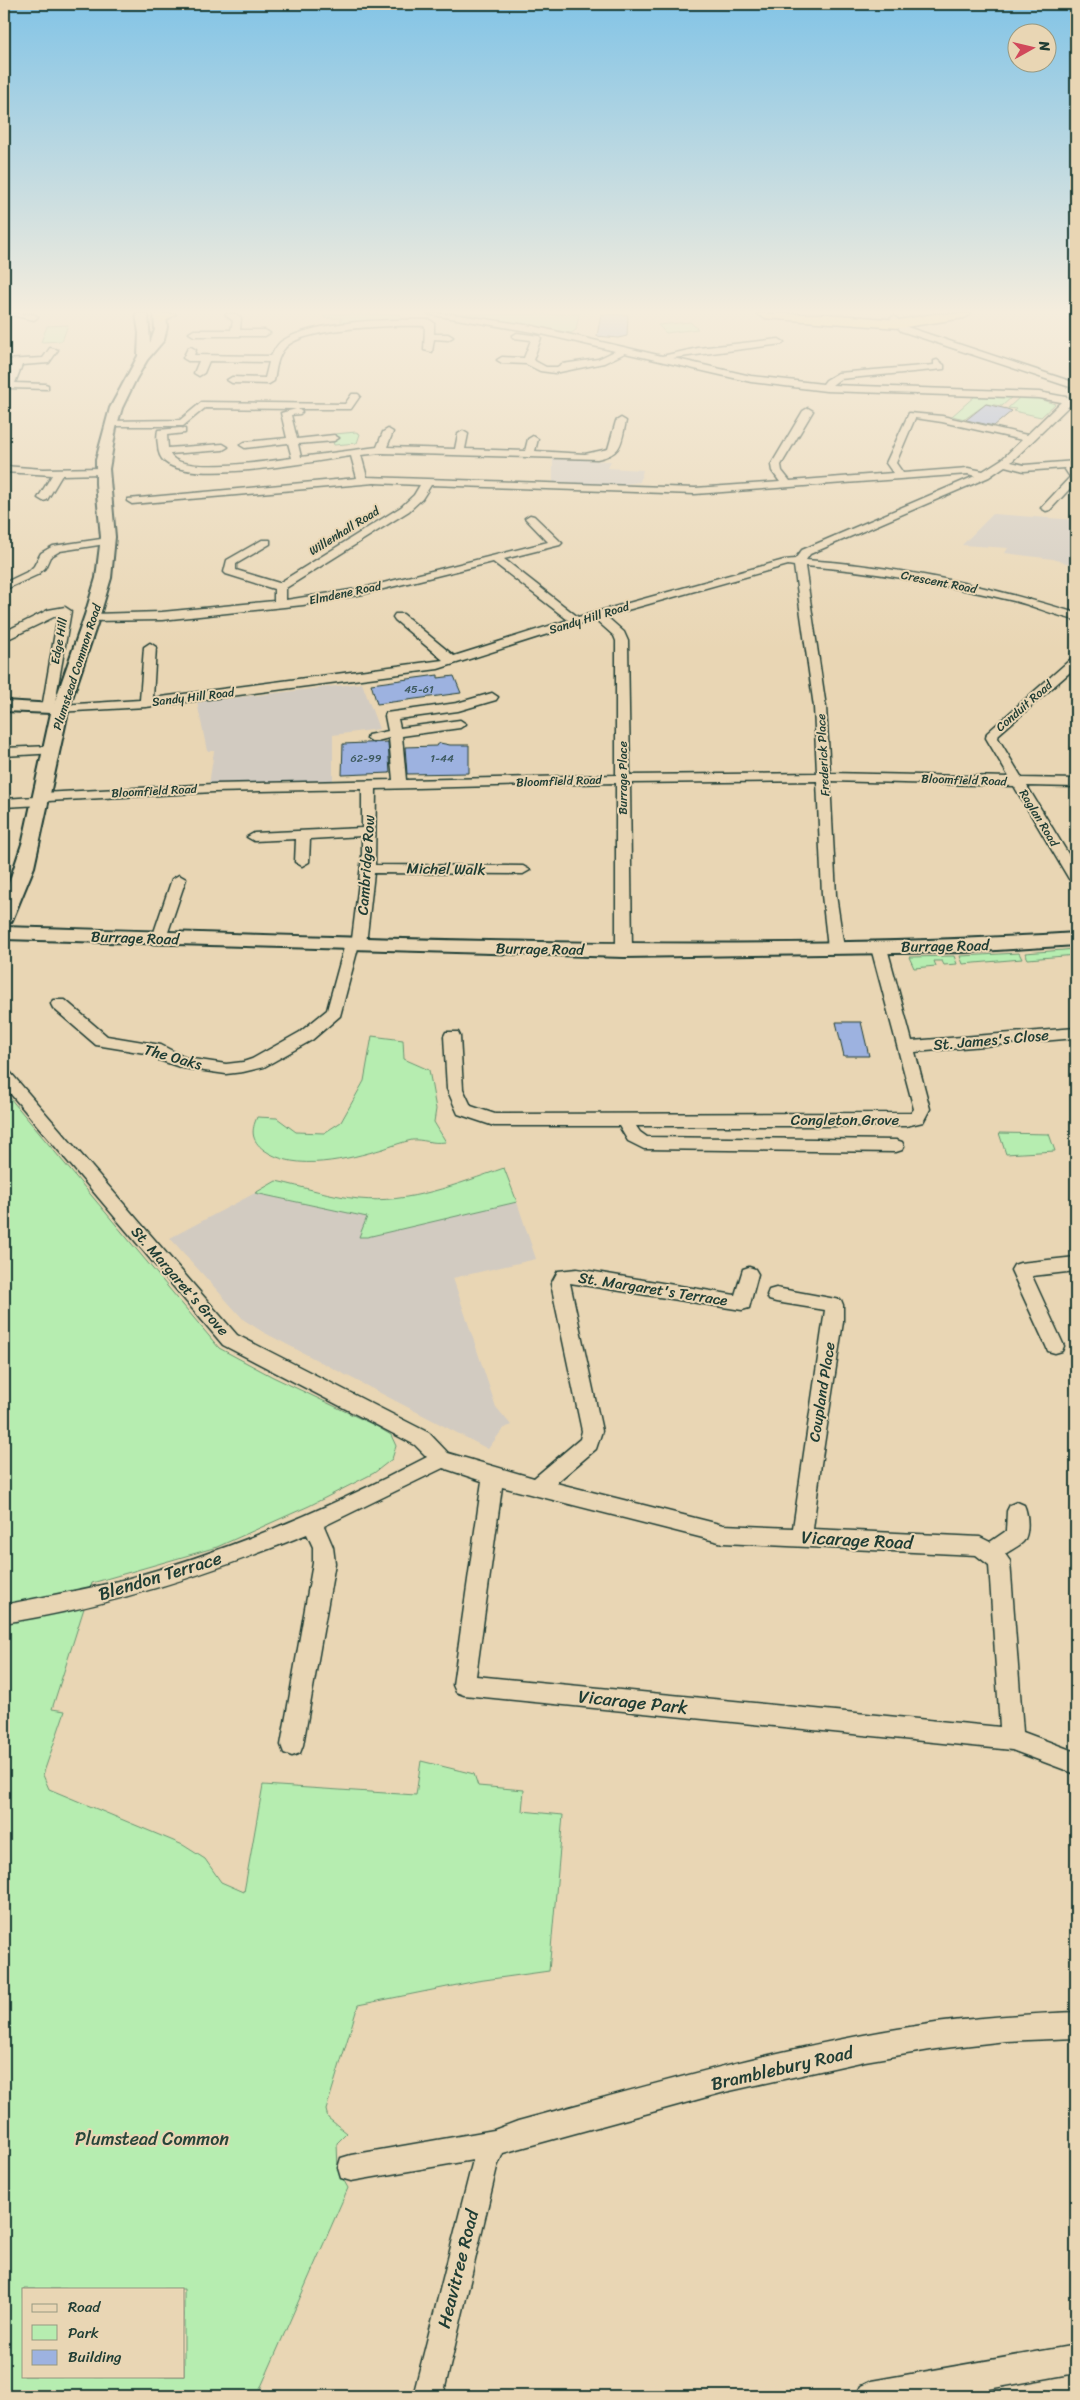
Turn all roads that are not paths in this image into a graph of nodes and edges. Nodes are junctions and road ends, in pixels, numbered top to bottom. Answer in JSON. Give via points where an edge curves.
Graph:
{"nodes":[{"id":1,"x":110,"y":426,"type":"edge"},
{"id":2,"x":289,"y":426,"type":"edge"},
{"id":3,"x":620,"y":426,"type":"edge"},
{"id":4,"x":799,"y":426,"type":"edge"},
{"id":5,"x":907,"y":426,"type":"edge"},
{"id":6,"x":972,"y":426,"type":"edge"},
{"id":7,"x":1044,"y":426,"type":"edge"},
{"id":8,"x":181,"y":430,"type":"dead end"},
{"id":9,"x":388,"y":432,"type":"dead end"},
{"id":10,"x":334,"y":438,"type":"dead end"},
{"id":11,"x":533,"y":439,"type":"dead end"},
{"id":12,"x":1029,"y":439,"type":"junction"},
{"id":13,"x":292,"y":441,"type":"junction"},
{"id":14,"x":444,"y":441,"type":"dead end"},
{"id":15,"x":463,"y":442,"type":"junction"},
{"id":16,"x":245,"y":445,"type":"dead end"},
{"id":17,"x":223,"y":447,"type":"dead end"},
{"id":18,"x":381,"y":450,"type":"junction"},
{"id":19,"x":164,"y":451,"type":"junction"},
{"id":20,"x":355,"y":452,"type":"junction"},
{"id":21,"x":529,"y":454,"type":"junction"},
{"id":22,"x":297,"y":460,"type":"junction"},
{"id":23,"x":1072,"y":464,"type":"edge"},
{"id":24,"x":1009,"y":469,"type":"junction"},
{"id":25,"x":4,"y":470,"type":"edge"},
{"id":26,"x":102,"y":471,"type":"junction"},
{"id":27,"x":59,"y":472,"type":"junction"},
{"id":28,"x":985,"y":475,"type":"junction"},
{"id":29,"x":426,"y":477,"type":"junction"},
{"id":30,"x":901,"y":477,"type":"junction"},
{"id":31,"x":363,"y":480,"type":"junction"},
{"id":32,"x":788,"y":485,"type":"junction"},
{"id":33,"x":61,"y":494,"type":"dead end"},
{"id":34,"x":132,"y":501,"type":"dead end"},
{"id":35,"x":1046,"y":508,"type":"dead end"},
{"id":36,"x":530,"y":518,"type":"dead end"},
{"id":37,"x":108,"y":541,"type":"junction"},
{"id":38,"x":266,"y":542,"type":"dead end"},
{"id":39,"x":496,"y":559,"type":"junction"},
{"id":40,"x":799,"y":562,"type":"junction"},
{"id":41,"x":4,"y":587,"type":"edge"},
{"id":42,"x":280,"y":587,"type":"junction"},
{"id":43,"x":280,"y":605,"type":"junction"},
{"id":44,"x":597,"y":615,"type":"junction"},
{"id":45,"x":400,"y":617,"type":"dead end"},
{"id":46,"x":1076,"y":617,"type":"edge"},
{"id":47,"x":93,"y":618,"type":"junction"},
{"id":48,"x":577,"y":622,"type":"junction"},
{"id":49,"x":4,"y":637,"type":"edge"},
{"id":50,"x":150,"y":647,"type":"dead end"},
{"id":51,"x":452,"y":661,"type":"junction"},
{"id":52,"x":1076,"y":661,"type":"edge"},
{"id":53,"x":492,"y":697,"type":"dead end"},
{"id":54,"x":146,"y":703,"type":"junction"},
{"id":55,"x":53,"y":704,"type":"junction"},
{"id":56,"x":4,"y":706,"type":"edge"},
{"id":57,"x":460,"y":724,"type":"dead end"},
{"id":58,"x":394,"y":733,"type":"junction"},
{"id":59,"x":373,"y":738,"type":"dead end"},
{"id":60,"x":51,"y":750,"type":"junction"},
{"id":61,"x":4,"y":752,"type":"edge"},
{"id":62,"x":824,"y":776,"type":"junction"},
{"id":63,"x":623,"y":779,"type":"junction"},
{"id":64,"x":1018,"y":782,"type":"junction"},
{"id":65,"x":1076,"y":784,"type":"edge"},
{"id":66,"x":400,"y":785,"type":"junction"},
{"id":67,"x":369,"y":786,"type":"junction"},
{"id":68,"x":41,"y":799,"type":"junction"},
{"id":69,"x":4,"y":803,"type":"edge"},
{"id":70,"x":369,"y":832,"type":"junction"},
{"id":71,"x":303,"y":835,"type":"junction"},
{"id":72,"x":254,"y":837,"type":"dead end"},
{"id":73,"x":1076,"y":854,"type":"edge"},
{"id":74,"x":1061,"y":855,"type":"junction"},
{"id":75,"x":302,"y":862,"type":"dead end"},
{"id":76,"x":368,"y":868,"type":"junction"},
{"id":77,"x":523,"y":870,"type":"dead end"},
{"id":78,"x":178,"y":879,"type":"dead end"},
{"id":79,"x":1076,"y":880,"type":"edge"},
{"id":80,"x":4,"y":918,"type":"edge"},
{"id":81,"x":4,"y":933,"type":"edge"},
{"id":82,"x":159,"y":938,"type":"junction"},
{"id":83,"x":1076,"y":939,"type":"edge"},
{"id":84,"x":355,"y":944,"type":"junction"},
{"id":85,"x":836,"y":948,"type":"junction"},
{"id":86,"x":879,"y":948,"type":"junction"},
{"id":87,"x":624,"y":951,"type":"junction"},
{"id":88,"x":59,"y":1004,"type":"dead end"},
{"id":89,"x":1076,"y":1033,"type":"edge"},
{"id":90,"x":452,"y":1036,"type":"dead end"},
{"id":91,"x":906,"y":1047,"type":"junction"},
{"id":92,"x":4,"y":1076,"type":"edge"},
{"id":93,"x":626,"y":1120,"type":"junction"},
{"id":94,"x":896,"y":1146,"type":"dead end"},
{"id":95,"x":1076,"y":1264,"type":"edge"},
{"id":96,"x":749,"y":1274,"type":"dead end"},
{"id":97,"x":776,"y":1295,"type":"dead end"},
{"id":98,"x":1055,"y":1346,"type":"dead end"},
{"id":99,"x":441,"y":1459,"type":"junction"},
{"id":100,"x":493,"y":1476,"type":"junction"},
{"id":101,"x":537,"y":1488,"type":"junction"},
{"id":102,"x":1018,"y":1510,"type":"dead end"},
{"id":103,"x":312,"y":1521,"type":"junction"},
{"id":104,"x":802,"y":1537,"type":"junction"},
{"id":105,"x":990,"y":1553,"type":"junction"},
{"id":106,"x":4,"y":1614,"type":"edge"},
{"id":107,"x":1012,"y":1739,"type":"junction"},
{"id":108,"x":292,"y":1744,"type":"dead end"},
{"id":109,"x":1076,"y":1763,"type":"edge"},
{"id":110,"x":1076,"y":2025,"type":"edge"},
{"id":111,"x":494,"y":2143,"type":"junction"},
{"id":112,"x":351,"y":2168,"type":"dead end"},
{"id":113,"x":1076,"y":2359,"type":"edge"},
{"id":114,"x":428,"y":2396,"type":"edge"},
{"id":115,"x":871,"y":2396,"type":"edge"}],
"edges":[{"from":1,"to":26,"type":"street","name":"Plumstead Common Road"},
{"from":2,"to":13,"type":"street"},
{"from":3,"to":21,"type":"street","via":[[613,450],[608,454]]},
{"from":4,"to":32,"type":"street","via":[[776,465]]},
{"from":5,"to":30,"type":"street","via":[[891,463]]},
{"from":6,"to":12,"type":"street"},
{"from":7,"to":12,"type":"street"},
{"from":8,"to":19,"type":"street","via":[[162,432]]},
{"from":9,"to":18,"type":"street"},
{"from":10,"to":13,"type":"street"},
{"from":11,"to":21,"type":"street"},
{"from":12,"to":24,"type":"street"},
{"from":13,"to":16,"type":"street"},
{"from":13,"to":22,"type":"street"},
{"from":14,"to":15,"type":"street"},
{"from":15,"to":18,"type":"street"},
{"from":15,"to":21,"type":"street"},
{"from":17,"to":19,"type":"street"},
{"from":18,"to":20,"type":"street"},
{"from":19,"to":22,"type":"street","via":[[171,463],[197,469]]},
{"from":20,"to":22,"type":"street"},
{"from":20,"to":31,"type":"street"},
{"from":23,"to":24,"type":"street"},
{"from":23,"to":35,"type":"street","via":[[1075,477]]},
{"from":24,"to":28,"type":"street"},
{"from":25,"to":27,"type":"street"},
{"from":26,"to":27,"type":"street"},
{"from":26,"to":37,"type":"street","name":"Plumstead Common Road"},
{"from":27,"to":33,"type":"street","via":[[44,495]]},
{"from":28,"to":30,"type":"street","via":[[968,472]]},
{"from":28,"to":40,"type":"street","via":[[806,552]]},
{"from":29,"to":31,"type":"street"},
{"from":29,"to":32,"type":"street","via":[[696,490]]},
{"from":29,"to":42,"type":"street","name":"Willenhall Road","via":[[418,498],[405,509]]},
{"from":30,"to":32,"type":"street"},
{"from":31,"to":34,"type":"street"},
{"from":36,"to":39,"type":"street","name":"Elmdene Road","via":[[556,543]]},
{"from":37,"to":41,"type":"street","via":[[56,548],[45,555],[33,573]]},
{"from":37,"to":47,"type":"street","name":"Plumstead Common Road","via":[[104,578]]},
{"from":38,"to":42,"type":"street","via":[[231,562],[230,572]]},
{"from":39,"to":43,"type":"street","name":"Elmdene Road","via":[[335,597]]},
{"from":39,"to":48,"type":"street"},
{"from":40,"to":44,"type":"street","name":"Sandy Hill Road","via":[[777,563]]},
{"from":40,"to":46,"type":"street","name":"Crescent Road","via":[[945,583],[1019,599]]},
{"from":40,"to":62,"type":"street","name":"Frederick Place","via":[[820,707]]},
{"from":42,"to":43,"type":"street"},
{"from":43,"to":47,"type":"street","name":"Elmdene Road","via":[[162,616]]},
{"from":44,"to":48,"type":"street","name":"Sandy Hill Road"},
{"from":44,"to":63,"type":"street","name":"Burrage Place","via":[[620,635],[622,642]]},
{"from":45,"to":51,"type":"street"},
{"from":47,"to":55,"type":"street","name":"Plumstead Common Road"},
{"from":48,"to":51,"type":"street","name":"Sandy Hill Road"},
{"from":49,"to":55,"type":"street","name":"Edge Hill","via":[[52,612],[65,611]]},
{"from":50,"to":54,"type":"street"},
{"from":51,"to":54,"type":"street","name":"Sandy Hill Road","via":[[416,670]]},
{"from":52,"to":64,"type":"street","name":"Conduit Road","via":[[993,733],[994,744]]},
{"from":53,"to":58,"type":"street","via":[[458,707],[391,716]]},
{"from":54,"to":55,"type":"street","name":"Sandy Hill Road"},
{"from":55,"to":56,"type":"street"},
{"from":55,"to":60,"type":"street","name":"Plumstead Common Road"},
{"from":57,"to":58,"type":"street"},
{"from":58,"to":59,"type":"street"},
{"from":58,"to":66,"type":"street"},
{"from":60,"to":61,"type":"street"},
{"from":60,"to":68,"type":"street","name":"Plumstead Common Road"},
{"from":62,"to":63,"type":"street","name":"Bloomfield Road"},
{"from":62,"to":64,"type":"street","name":"Bloomfield Road"},
{"from":62,"to":85,"type":"street","name":"Frederick Place","via":[[829,895]]},
{"from":63,"to":66,"type":"street","name":"Bloomfield Road"},
{"from":63,"to":87,"type":"street","name":"Burrage Place"},
{"from":64,"to":65,"type":"street","name":"Bloomfield Road"},
{"from":64,"to":74,"type":"street","name":"Raglan Road"},
{"from":66,"to":67,"type":"street","name":"Bloomfield Road"},
{"from":67,"to":68,"type":"street","name":"Bloomfield Road","via":[[214,788]]},
{"from":67,"to":70,"type":"street","name":"Cambridge Row"},
{"from":68,"to":69,"type":"street","name":"Bloomfield Road"},
{"from":68,"to":80,"type":"street","name":"Plumstead Common Road","via":[[22,879]]},
{"from":70,"to":71,"type":"street"},
{"from":70,"to":76,"type":"street","name":"Cambridge Row"},
{"from":71,"to":72,"type":"street"},
{"from":71,"to":75,"type":"street"},
{"from":73,"to":74,"type":"street"},
{"from":74,"to":79,"type":"street","name":"Raglan Road"},
{"from":76,"to":77,"type":"street","name":"Michel Walk"},
{"from":76,"to":84,"type":"street","name":"Cambridge Row"},
{"from":78,"to":82,"type":"street"},
{"from":81,"to":82,"type":"street","name":"Burrage Road"},
{"from":82,"to":84,"type":"street","name":"Burrage Road"},
{"from":83,"to":86,"type":"street","name":"Burrage Road"},
{"from":84,"to":87,"type":"street","name":"Burrage Road"},
{"from":84,"to":88,"type":"street","name":"The Oaks","via":[[334,1012],[306,1036],[258,1063],[243,1067],[226,1069],[183,1063],[156,1049],[102,1041]]},
{"from":85,"to":86,"type":"street","name":"Burrage Road"},
{"from":85,"to":87,"type":"street","name":"Burrage Road"},
{"from":86,"to":91,"type":"street","name":"Congleton Grove"},
{"from":89,"to":91,"type":"street","name":"St. James's Close"},
{"from":90,"to":93,"type":"street","name":"Congleton Grove","via":[[455,1089],[464,1110],[494,1120]]},
{"from":91,"to":93,"type":"street","name":"Congleton Grove","via":[[922,1109],[917,1118]]},
{"from":92,"to":99,"type":"street","name":"St. Margaret's Grove","via":[[230,1340],[422,1439]]},
{"from":93,"to":94,"type":"street","name":"Congleton Grove","via":[[632,1138],[644,1143]]},
{"from":95,"to":98,"type":"street","via":[[1020,1270]]},
{"from":96,"to":101,"type":"street","name":"St. Margaret's Terrace","via":[[742,1304],[564,1276],[560,1284],[592,1431],[589,1443]]},
{"from":97,"to":104,"type":"street","name":"Coupland Place","via":[[834,1305]]},
{"from":99,"to":100,"type":"street","name":"St. Margaret's Grove"},
{"from":99,"to":103,"type":"street","name":"Blendon Terrace"},
{"from":100,"to":101,"type":"street","name":"St. Margaret's Grove"},
{"from":100,"to":107,"type":"street","name":"Vicarage Park","via":[[464,1685]]},
{"from":101,"to":104,"type":"street","name":"Vicarage Road","via":[[723,1534]]},
{"from":102,"to":105,"type":"street","via":[[1016,1535]]},
{"from":103,"to":106,"type":"street","name":"Blendon Terrace","via":[[222,1557],[120,1589]]},
{"from":103,"to":108,"type":"street","via":[[323,1547],[324,1563]]},
{"from":104,"to":105,"type":"street","name":"Vicarage Road","via":[[980,1546]]},
{"from":105,"to":107,"type":"street","via":[[999,1561]]},
{"from":107,"to":109,"type":"street"},
{"from":110,"to":111,"type":"street","name":"Bramblebury Road","via":[[1024,2025],[886,2044],[700,2086]]},
{"from":111,"to":112,"type":"street","name":"Bramblebury Road"},
{"from":111,"to":114,"type":"street","name":"Heavitree Road","via":[[484,2165]]},
{"from":113,"to":115,"type":"street"}]}
